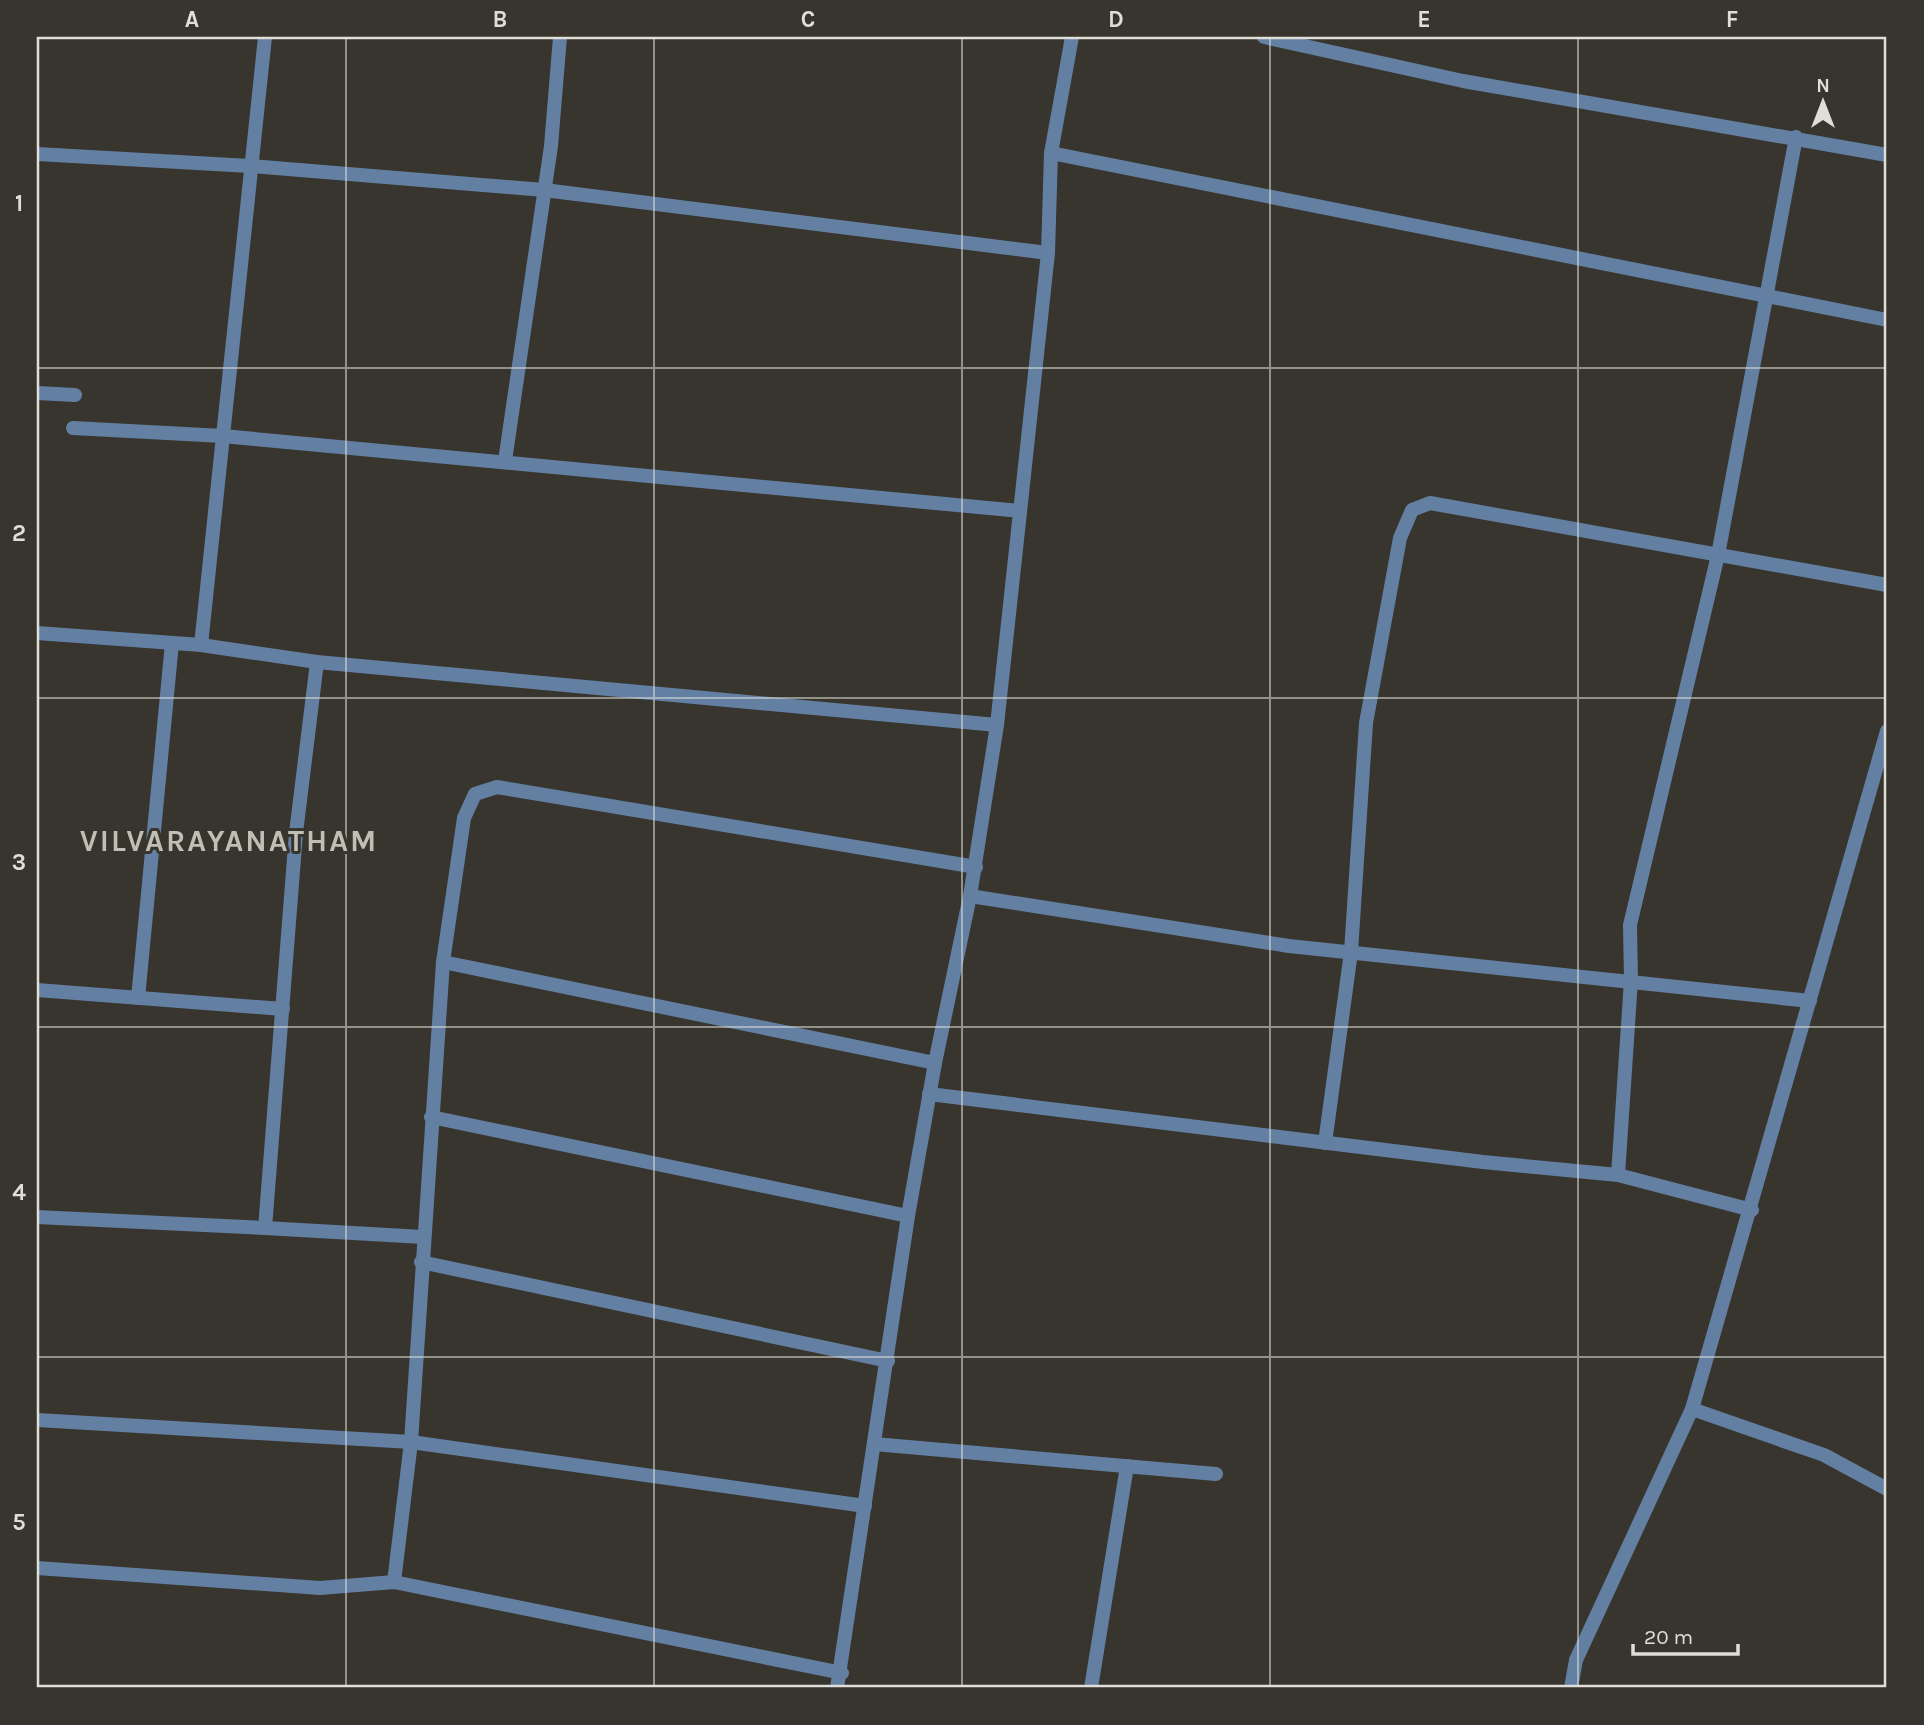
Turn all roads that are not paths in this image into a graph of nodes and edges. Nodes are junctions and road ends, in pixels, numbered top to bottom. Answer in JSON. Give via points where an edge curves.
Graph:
{"nodes":[{"id":1,"x":265,"y":37,"type":"edge"},
{"id":2,"x":560,"y":37,"type":"edge"},
{"id":3,"x":1072,"y":37,"type":"edge"},
{"id":4,"x":1264,"y":37,"type":"edge"},
{"id":5,"x":1796,"y":137,"type":"junction"},
{"id":6,"x":1052,"y":153,"type":"junction"},
{"id":7,"x":37,"y":154,"type":"edge"},
{"id":8,"x":1887,"y":155,"type":"edge"},
{"id":9,"x":250,"y":166,"type":"junction"},
{"id":10,"x":544,"y":190,"type":"junction"},
{"id":11,"x":1048,"y":253,"type":"junction"},
{"id":12,"x":1767,"y":294,"type":"junction"},
{"id":13,"x":1887,"y":320,"type":"edge"},
{"id":14,"x":37,"y":393,"type":"edge"},
{"id":15,"x":75,"y":395,"type":"dead end"},
{"id":16,"x":73,"y":428,"type":"dead end"},
{"id":17,"x":223,"y":436,"type":"junction"},
{"id":18,"x":505,"y":461,"type":"junction"},
{"id":19,"x":1020,"y":511,"type":"junction"},
{"id":20,"x":1718,"y":555,"type":"junction"},
{"id":21,"x":1887,"y":585,"type":"edge"},
{"id":22,"x":37,"y":633,"type":"edge"},
{"id":23,"x":172,"y":643,"type":"junction"},
{"id":24,"x":201,"y":645,"type":"junction"},
{"id":25,"x":317,"y":662,"type":"junction"},
{"id":26,"x":997,"y":725,"type":"junction"},
{"id":27,"x":1887,"y":731,"type":"edge"},
{"id":28,"x":976,"y":867,"type":"junction"},
{"id":29,"x":970,"y":896,"type":"junction"},
{"id":30,"x":1351,"y":952,"type":"junction"},
{"id":31,"x":443,"y":962,"type":"junction"},
{"id":32,"x":1631,"y":980,"type":"junction"},
{"id":33,"x":37,"y":990,"type":"edge"},
{"id":34,"x":138,"y":998,"type":"junction"},
{"id":35,"x":1810,"y":1001,"type":"junction"},
{"id":36,"x":283,"y":1009,"type":"junction"},
{"id":37,"x":935,"y":1063,"type":"junction"},
{"id":38,"x":929,"y":1094,"type":"junction"},
{"id":39,"x":431,"y":1117,"type":"junction"},
{"id":40,"x":1325,"y":1143,"type":"junction"},
{"id":41,"x":1618,"y":1175,"type":"junction"},
{"id":42,"x":1752,"y":1210,"type":"junction"},
{"id":43,"x":908,"y":1216,"type":"junction"},
{"id":44,"x":37,"y":1217,"type":"edge"},
{"id":45,"x":265,"y":1228,"type":"junction"},
{"id":46,"x":423,"y":1237,"type":"junction"},
{"id":47,"x":421,"y":1262,"type":"junction"},
{"id":48,"x":888,"y":1361,"type":"junction"},
{"id":49,"x":1692,"y":1409,"type":"junction"},
{"id":50,"x":37,"y":1420,"type":"edge"},
{"id":51,"x":411,"y":1442,"type":"junction"},
{"id":52,"x":874,"y":1444,"type":"junction"},
{"id":53,"x":1127,"y":1466,"type":"junction"},
{"id":54,"x":1216,"y":1475,"type":"dead end"},
{"id":55,"x":1887,"y":1489,"type":"edge"},
{"id":56,"x":865,"y":1506,"type":"junction"},
{"id":57,"x":37,"y":1568,"type":"edge"},
{"id":58,"x":394,"y":1582,"type":"junction"},
{"id":59,"x":842,"y":1673,"type":"junction"},
{"id":60,"x":837,"y":1688,"type":"edge"},
{"id":61,"x":1091,"y":1688,"type":"edge"},
{"id":62,"x":1571,"y":1688,"type":"edge"}],
"edges":[{"from":1,"to":9,"type":"street"},
{"from":2,"to":10,"type":"street"},
{"from":3,"to":6,"type":"street"},
{"from":4,"to":5,"type":"street","via":[[1463,81]]},
{"from":5,"to":8,"type":"street"},
{"from":5,"to":12,"type":"street"},
{"from":6,"to":11,"type":"street"},
{"from":6,"to":12,"type":"street"},
{"from":7,"to":9,"type":"street"},
{"from":9,"to":10,"type":"street"},
{"from":9,"to":17,"type":"street"},
{"from":10,"to":11,"type":"street"},
{"from":10,"to":18,"type":"street"},
{"from":11,"to":19,"type":"street"},
{"from":12,"to":13,"type":"street"},
{"from":12,"to":20,"type":"street"},
{"from":14,"to":15,"type":"street"},
{"from":16,"to":17,"type":"street"},
{"from":17,"to":18,"type":"street"},
{"from":17,"to":24,"type":"street"},
{"from":18,"to":19,"type":"street"},
{"from":19,"to":26,"type":"street"},
{"from":20,"to":21,"type":"street"},
{"from":20,"to":30,"type":"street","via":[[1430,503],[1412,510],[1400,538],[1367,723]]},
{"from":20,"to":32,"type":"street","via":[[1630,925]]},
{"from":22,"to":23,"type":"street"},
{"from":23,"to":24,"type":"street"},
{"from":23,"to":34,"type":"street"},
{"from":24,"to":25,"type":"street"},
{"from":25,"to":26,"type":"street"},
{"from":25,"to":36,"type":"street","via":[[296,833]]},
{"from":26,"to":28,"type":"street"},
{"from":27,"to":35,"type":"street"},
{"from":28,"to":29,"type":"street"},
{"from":28,"to":31,"type":"street","via":[[497,787],[475,794],[464,818]]},
{"from":29,"to":30,"type":"street"},
{"from":29,"to":37,"type":"street"},
{"from":30,"to":32,"type":"street"},
{"from":30,"to":40,"type":"street"},
{"from":31,"to":37,"type":"street"},
{"from":31,"to":39,"type":"street"},
{"from":32,"to":35,"type":"street"},
{"from":32,"to":41,"type":"street"},
{"from":33,"to":34,"type":"street"},
{"from":34,"to":36,"type":"street"},
{"from":35,"to":42,"type":"street"},
{"from":36,"to":45,"type":"street"},
{"from":37,"to":38,"type":"street"},
{"from":38,"to":40,"type":"street"},
{"from":38,"to":43,"type":"street"},
{"from":39,"to":43,"type":"street"},
{"from":39,"to":46,"type":"street"},
{"from":40,"to":41,"type":"street"},
{"from":41,"to":42,"type":"street"},
{"from":42,"to":49,"type":"street"},
{"from":43,"to":48,"type":"street"},
{"from":44,"to":45,"type":"street"},
{"from":45,"to":46,"type":"street"},
{"from":46,"to":47,"type":"street"},
{"from":47,"to":48,"type":"street"},
{"from":47,"to":51,"type":"street"},
{"from":48,"to":52,"type":"street"},
{"from":49,"to":55,"type":"street","via":[[1824,1455]]},
{"from":49,"to":62,"type":"street","via":[[1576,1660]]},
{"from":50,"to":51,"type":"street"},
{"from":51,"to":56,"type":"street"},
{"from":51,"to":58,"type":"street"},
{"from":52,"to":53,"type":"street"},
{"from":52,"to":56,"type":"street"},
{"from":53,"to":54,"type":"street"},
{"from":53,"to":61,"type":"street"},
{"from":56,"to":59,"type":"street"},
{"from":57,"to":58,"type":"street","via":[[320,1588]]},
{"from":58,"to":59,"type":"street"},
{"from":59,"to":60,"type":"street"}]}
